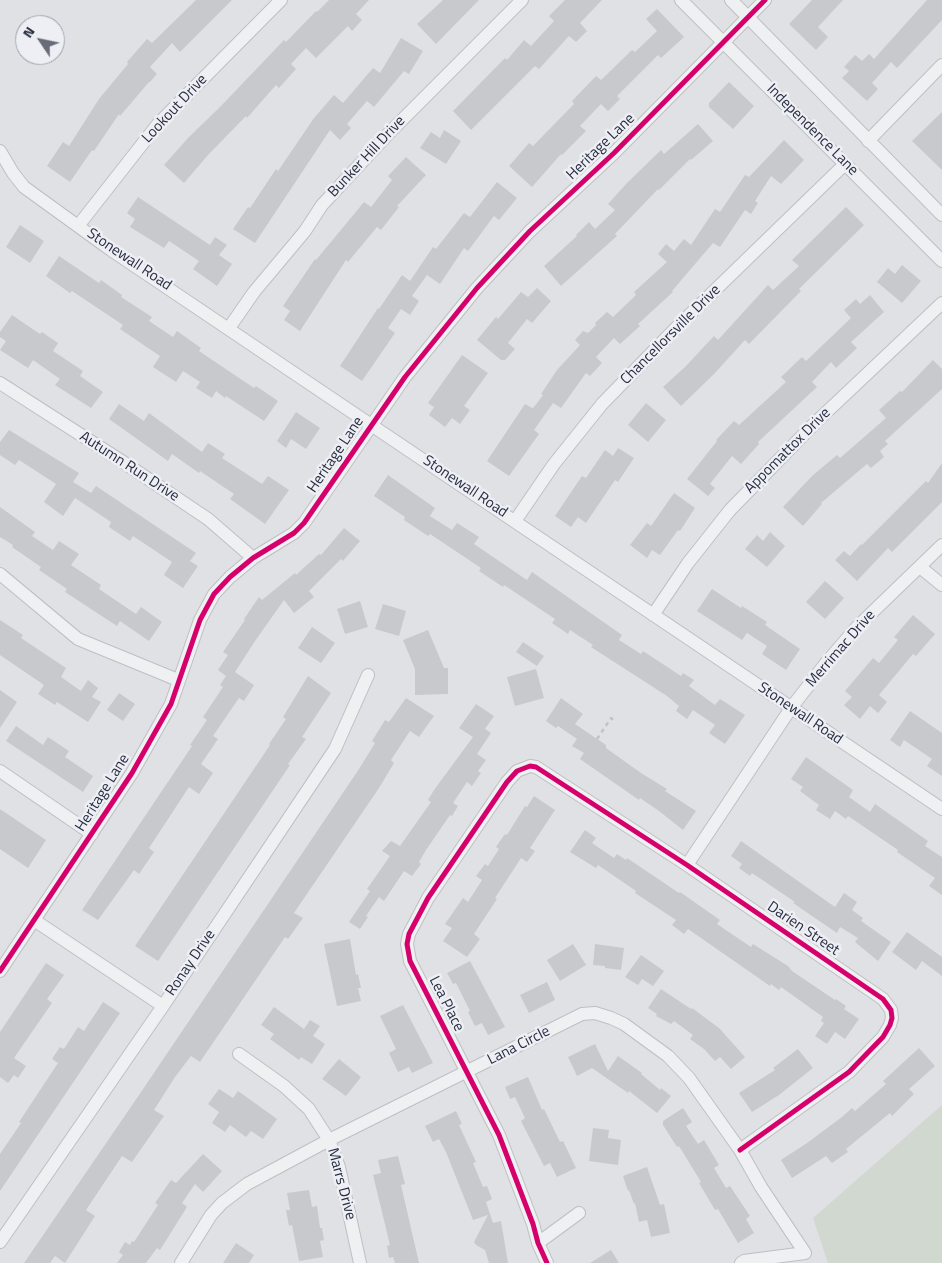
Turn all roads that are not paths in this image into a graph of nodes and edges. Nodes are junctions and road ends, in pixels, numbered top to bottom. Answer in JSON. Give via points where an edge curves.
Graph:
{"nodes":[{"id":1,"x":281,"y":0,"type":"edge"},
{"id":2,"x":522,"y":0,"type":"edge"},
{"id":3,"x":681,"y":0,"type":"edge"},
{"id":4,"x":731,"y":0,"type":"edge"},
{"id":5,"x":765,"y":0,"type":"edge"},
{"id":6,"x":748,"y":17,"type":"junction"},
{"id":7,"x":724,"y":42,"type":"junction"},
{"id":8,"x":942,"y":65,"type":"edge"},
{"id":9,"x":868,"y":140,"type":"junction"},
{"id":10,"x":0,"y":151,"type":"edge"},
{"id":11,"x":845,"y":164,"type":"junction"},
{"id":12,"x":942,"y":214,"type":"edge"},
{"id":13,"x":78,"y":226,"type":"junction"},
{"id":14,"x":942,"y":261,"type":"edge"},
{"id":15,"x":942,"y":303,"type":"edge"},
{"id":16,"x":229,"y":328,"type":"junction"},
{"id":17,"x":0,"y":383,"type":"edge"},
{"id":18,"x":372,"y":424,"type":"junction"},
{"id":19,"x":515,"y":521,"type":"junction"},
{"id":20,"x":942,"y":545,"type":"edge"},
{"id":21,"x":253,"y":558,"type":"junction"},
{"id":22,"x":920,"y":567,"type":"junction"},
{"id":23,"x":0,"y":574,"type":"edge"},
{"id":24,"x":942,"y":585,"type":"edge"},
{"id":25,"x":653,"y":615,"type":"junction"},
{"id":26,"x":368,"y":675,"type":"dead end"},
{"id":27,"x":178,"y":680,"type":"junction"},
{"id":28,"x":791,"y":708,"type":"junction"},
{"id":29,"x":0,"y":771,"type":"edge"},
{"id":30,"x":517,"y":771,"type":"joint"},
{"id":31,"x":942,"y":809,"type":"edge"},
{"id":32,"x":92,"y":834,"type":"junction"},
{"id":33,"x":687,"y":865,"type":"junction"},
{"id":34,"x":34,"y":920,"type":"junction"},
{"id":35,"x":0,"y":971,"type":"edge"},
{"id":36,"x":163,"y":1006,"type":"junction"},
{"id":37,"x":239,"y":1054,"type":"dead end"},
{"id":38,"x":467,"y":1073,"type":"junction"},
{"id":39,"x":329,"y":1140,"type":"junction"},
{"id":40,"x":740,"y":1150,"type":"junction"},
{"id":41,"x":579,"y":1213,"type":"dead end"},
{"id":42,"x":0,"y":1242,"type":"edge"},
{"id":43,"x":538,"y":1244,"type":"junction"},
{"id":44,"x":805,"y":1253,"type":"junction"},
{"id":45,"x":180,"y":1263,"type":"edge"},
{"id":46,"x":360,"y":1263,"type":"edge"},
{"id":47,"x":548,"y":1263,"type":"edge"},
{"id":48,"x":741,"y":1263,"type":"edge"},
{"id":49,"x":795,"y":1263,"type":"edge"}],
"edges":[{"from":1,"to":13,"type":"street","name":"Lookout Drive","via":[[158,124]]},
{"from":2,"to":16,"type":"street","name":"Bunker Hill Drive","via":[[322,205]]},
{"from":3,"to":7,"type":"street","name":"Independence Lane"},
{"from":4,"to":6,"type":"street"},
{"from":5,"to":6,"type":"street","name":"Heritage Lane"},
{"from":6,"to":7,"type":"street","name":"Heritage Lane"},
{"from":6,"to":9,"type":"street"},
{"from":7,"to":11,"type":"street","name":"Independence Lane"},
{"from":7,"to":18,"type":"street","name":"Heritage Lane","via":[[477,288],[404,377]]},
{"from":8,"to":9,"type":"street"},
{"from":9,"to":12,"type":"street"},
{"from":10,"to":13,"type":"street","name":"Stonewall Road","via":[[24,186]]},
{"from":11,"to":14,"type":"street","name":"Independence Lane"},
{"from":11,"to":19,"type":"street","name":"Chancellorsville Drive","via":[[602,404],[554,464]]},
{"from":13,"to":16,"type":"street","name":"Stonewall Road"},
{"from":15,"to":25,"type":"street","name":"Appomattox Drive","via":[[815,423],[730,510],[688,563]]},
{"from":16,"to":18,"type":"street","name":"Stonewall Road"},
{"from":17,"to":21,"type":"street","name":"Autumn Run Drive","via":[[208,519]]},
{"from":18,"to":19,"type":"street","name":"Stonewall Road"},
{"from":18,"to":21,"type":"street","name":"Heritage Lane","via":[[304,523],[294,533]]},
{"from":19,"to":25,"type":"street","name":"Stonewall Road"},
{"from":20,"to":22,"type":"street","name":"Merrimac Drive"},
{"from":21,"to":27,"type":"street","name":"Heritage Lane","via":[[214,594],[200,620]]},
{"from":22,"to":24,"type":"street"},
{"from":22,"to":28,"type":"street","name":"Merrimac Drive","via":[[857,627]]},
{"from":23,"to":27,"type":"street","via":[[78,640]]},
{"from":25,"to":28,"type":"street","name":"Stonewall Road"},
{"from":26,"to":36,"type":"street","name":"Ronay Drive","via":[[335,749]]},
{"from":27,"to":32,"type":"street","name":"Heritage Lane","via":[[171,704]]},
{"from":28,"to":31,"type":"street","name":"Stonewall Road"},
{"from":28,"to":33,"type":"street","name":"Merrimac Drive"},
{"from":29,"to":32,"type":"street"},
{"from":30,"to":33,"type":"street","name":"Darien Street","via":[[536,767]]},
{"from":30,"to":38,"type":"street","name":"Lea Place","via":[[428,898],[407,944],[410,961]]},
{"from":32,"to":34,"type":"street","name":"Heritage Lane"},
{"from":33,"to":40,"type":"street","name":"Darien Street","via":[[883,999],[891,1010],[890,1025],[883,1037],[849,1072]]},
{"from":34,"to":35,"type":"street","name":"Heritage Lane"},
{"from":34,"to":36,"type":"street"},
{"from":36,"to":42,"type":"street","name":"Ronay Drive"},
{"from":37,"to":39,"type":"street","name":"Marrs Drive","via":[[310,1109]]},
{"from":38,"to":39,"type":"street","name":"Lana Circle"},
{"from":38,"to":40,"type":"street","name":"Lana Circle","via":[[582,1014],[595,1012],[624,1024],[668,1056],[689,1078]]},
{"from":38,"to":43,"type":"street","name":"Lea Place","via":[[499,1135]]},
{"from":39,"to":45,"type":"street","name":"Lana Circle","via":[[255,1179],[222,1203]]},
{"from":39,"to":46,"type":"street","name":"Marrs Drive","via":[[339,1167]]},
{"from":40,"to":44,"type":"street","name":"Lana Circle"},
{"from":41,"to":43,"type":"street"},
{"from":43,"to":47,"type":"street","name":"Lea Place"},
{"from":44,"to":48,"type":"street"},
{"from":44,"to":49,"type":"street"}]}
